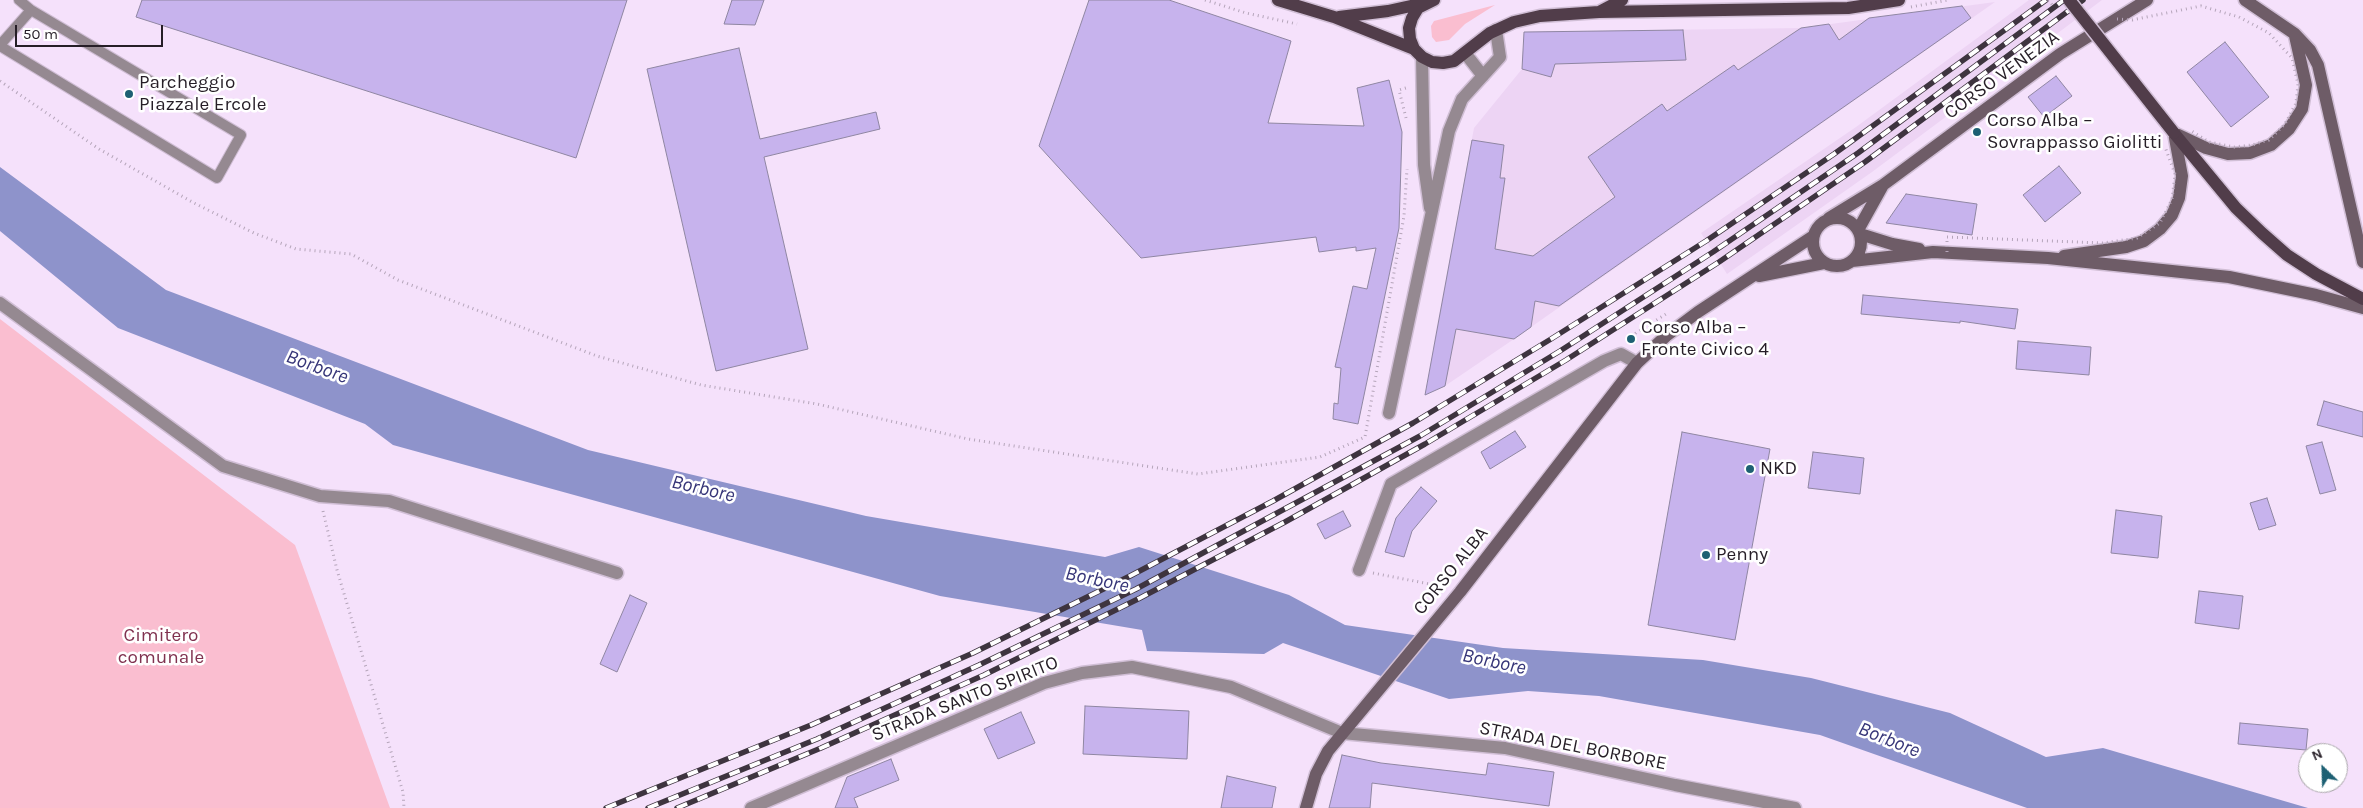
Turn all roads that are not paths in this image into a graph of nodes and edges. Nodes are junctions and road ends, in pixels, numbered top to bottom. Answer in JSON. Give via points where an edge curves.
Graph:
{"nodes":[{"id":1,"x":19,"y":0,"type":"edge"},
{"id":2,"x":1278,"y":0,"type":"edge"},
{"id":3,"x":1622,"y":0,"type":"edge"},
{"id":4,"x":1899,"y":0,"type":"edge"},
{"id":5,"x":2069,"y":0,"type":"edge"},
{"id":6,"x":2147,"y":0,"type":"edge"},
{"id":7,"x":2245,"y":0,"type":"edge"},
{"id":8,"x":1431,"y":1,"type":"edge"},
{"id":9,"x":1700,"y":6,"type":"edge"},
{"id":10,"x":31,"y":10,"type":"junction"},
{"id":11,"x":1599,"y":12,"type":"junction"},
{"id":12,"x":1334,"y":17,"type":"junction"},
{"id":13,"x":1496,"y":30,"type":"junction"},
{"id":14,"x":2295,"y":34,"type":"junction"},
{"id":15,"x":0,"y":46,"type":"edge"},
{"id":16,"x":1418,"y":53,"type":"junction"},
{"id":17,"x":1465,"y":53,"type":"junction"},
{"id":18,"x":1483,"y":76,"type":"junction"},
{"id":19,"x":2174,"y":133,"type":"junction"},
{"id":20,"x":1884,"y":185,"type":"junction"},
{"id":21,"x":1432,"y":217,"type":"junction"},
{"id":22,"x":1828,"y":219,"type":"junction"},
{"id":23,"x":1859,"y":232,"type":"junction"},
{"id":24,"x":1812,"y":237,"type":"junction"},
{"id":25,"x":1934,"y":252,"type":"junction"},
{"id":26,"x":2048,"y":258,"type":"junction"},
{"id":27,"x":1852,"y":261,"type":"junction"},
{"id":28,"x":2363,"y":262,"type":"edge"},
{"id":29,"x":1824,"y":263,"type":"junction"},
{"id":30,"x":1751,"y":278,"type":"junction"},
{"id":31,"x":2363,"y":299,"type":"edge"},
{"id":32,"x":0,"y":303,"type":"edge"},
{"id":33,"x":2363,"y":308,"type":"edge"},
{"id":34,"x":1638,"y":363,"type":"junction"},
{"id":35,"x":1389,"y":413,"type":"dead end"},
{"id":36,"x":1358,"y":570,"type":"road end"},
{"id":37,"x":617,"y":574,"type":"dead end"},
{"id":38,"x":1342,"y":733,"type":"junction"},
{"id":39,"x":752,"y":808,"type":"edge"},
{"id":40,"x":1306,"y":808,"type":"edge"},
{"id":41,"x":1795,"y":808,"type":"edge"}],
"edges":[{"from":1,"to":10,"type":"lane"},
{"from":2,"to":12,"type":"main road"},
{"from":3,"to":11,"type":"main road"},
{"from":4,"to":9,"type":"main road","via":[[1848,8]]},
{"from":5,"to":19,"type":"main road","bridge":true},
{"from":6,"to":20,"type":"street","name":"CORSO VENEZIA","via":[[2060,54]]},
{"from":7,"to":14,"type":"street"},
{"from":8,"to":12,"type":"main road","via":[[1388,11]]},
{"from":8,"to":16,"type":"main road","via":[[1418,8],[1409,28],[1410,39]]},
{"from":9,"to":11,"type":"main road"},
{"from":10,"to":15,"type":"lane"},
{"from":10,"to":15,"type":"lane","via":[[241,136],[217,178]]},
{"from":11,"to":13,"type":"main road","via":[[1540,16]]},
{"from":12,"to":16,"type":"main road"},
{"from":13,"to":17,"type":"main road"},
{"from":13,"to":18,"type":"street","via":[[1500,57]]},
{"from":14,"to":19,"type":"street","via":[[2306,85],[2302,109],[2290,129],[2271,144],[2250,152],[2228,154]]},
{"from":14,"to":28,"type":"street","via":[[2310,50],[2318,65]]},
{"from":16,"to":17,"type":"main road","via":[[1432,62],[1443,63],[1454,61]]},
{"from":16,"to":21,"type":"street","via":[[1424,165]]},
{"from":17,"to":18,"type":"street"},
{"from":18,"to":21,"type":"street","via":[[1462,99],[1454,115]]},
{"from":19,"to":26,"type":"street","via":[[2182,176],[2179,198],[2172,215],[2160,228],[2144,241],[2126,247]]},
{"from":19,"to":31,"type":"main road","via":[[2236,208],[2262,234],[2316,274]]},
{"from":20,"to":22,"type":"street","name":"CORSO VENEZIA"},
{"from":20,"to":23,"type":"street","name":"CORSO VENEZIA"},
{"from":21,"to":35,"type":"street"},
{"from":22,"to":23,"type":"street","via":[[1848,220]]},
{"from":22,"to":24,"type":"street"},
{"from":23,"to":25,"type":"street","via":[[1892,244]]},
{"from":23,"to":27,"type":"street","via":[[1860,249]]},
{"from":24,"to":29,"type":"street","via":[[1814,252]]},
{"from":24,"to":30,"type":"street","name":"CORSO ALBA"},
{"from":25,"to":26,"type":"street"},
{"from":25,"to":27,"type":"street"},
{"from":26,"to":33,"type":"street","via":[[2229,277]]},
{"from":27,"to":29,"type":"street","via":[[1839,267]]},
{"from":29,"to":30,"type":"street","name":"CORSO ALBA"},
{"from":30,"to":34,"type":"street","name":"CORSO ALBA","via":[[1679,327]]},
{"from":32,"to":37,"type":"street","via":[[223,466],[320,496],[388,501]]},
{"from":34,"to":36,"type":"street","via":[[1621,354],[1604,361],[1391,484]]},
{"from":34,"to":38,"type":"street","name":"CORSO ALBA"},
{"from":38,"to":39,"type":"street","name":"STRADA SANTO SPIRITO","via":[[1231,687],[1132,667],[1082,673],[1044,683]]},
{"from":38,"to":40,"type":"street","name":"CORSO ALBA","via":[[1319,765]]},
{"from":38,"to":41,"type":"street","name":"STRADA DEL BORBORE","via":[[1505,748]]}]}
